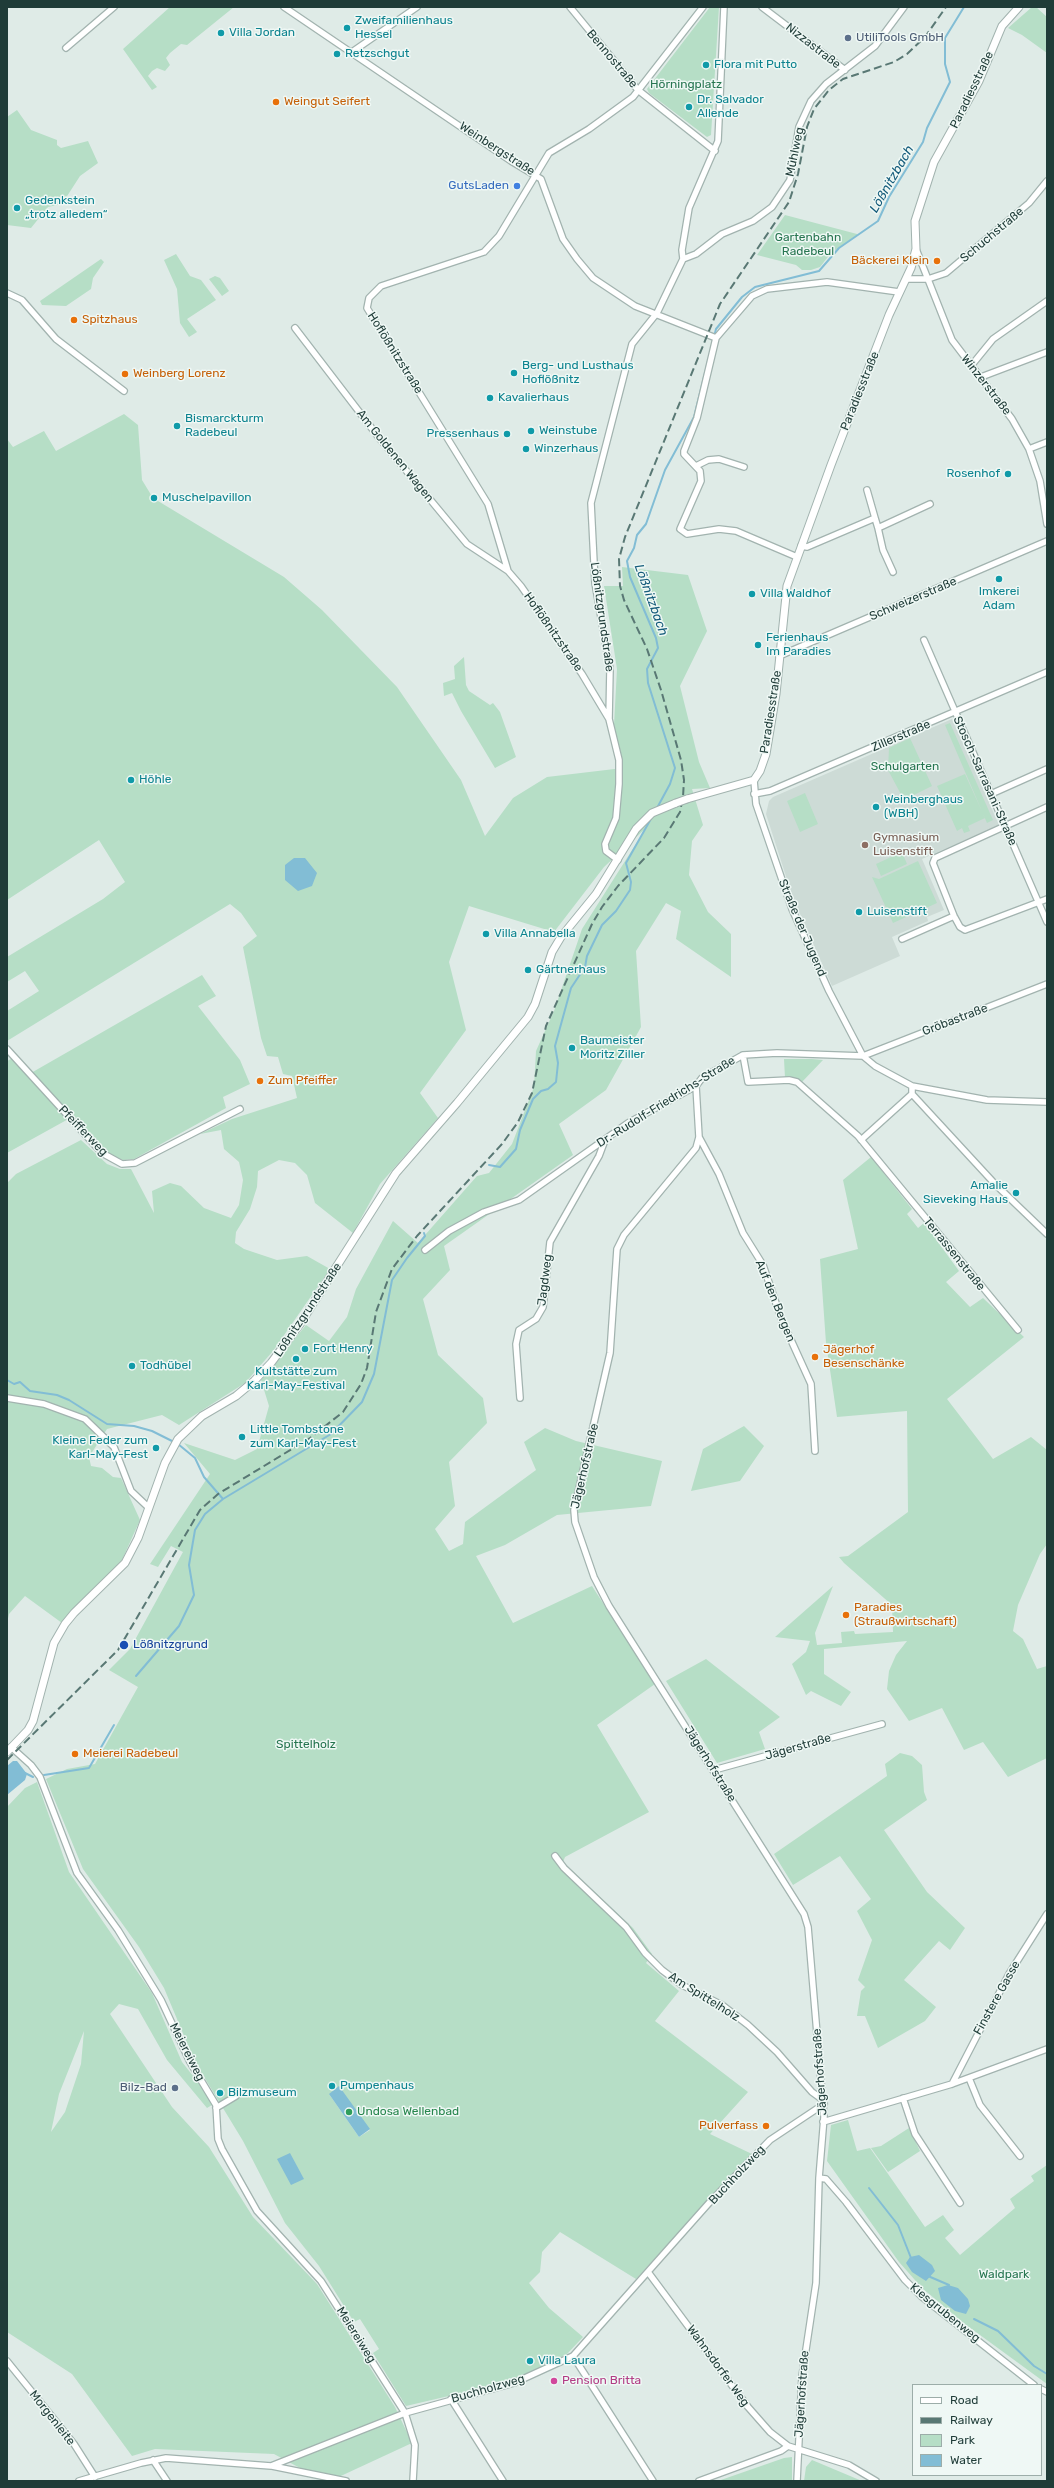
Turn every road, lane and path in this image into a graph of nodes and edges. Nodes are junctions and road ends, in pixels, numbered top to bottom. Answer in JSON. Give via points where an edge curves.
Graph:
{"nodes":[{"id":1,"x":114,"y":7,"type":"edge"},
{"id":2,"x":284,"y":7,"type":"edge"},
{"id":3,"x":416,"y":7,"type":"edge"},
{"id":4,"x":570,"y":7,"type":"edge"},
{"id":5,"x":703,"y":7,"type":"edge"},
{"id":6,"x":724,"y":7,"type":"edge"},
{"id":7,"x":762,"y":7,"type":"edge"},
{"id":8,"x":904,"y":7,"type":"edge"},
{"id":9,"x":1018,"y":7,"type":"edge"},
{"id":10,"x":66,"y":48,"type":"dead end"},
{"id":11,"x":352,"y":52,"type":"junction"},
{"id":12,"x":845,"y":70,"type":"junction"},
{"id":13,"x":638,"y":90,"type":"junction"},
{"id":14,"x":715,"y":151,"type":"junction"},
{"id":15,"x":536,"y":175,"type":"junction"},
{"id":16,"x":1047,"y":181,"type":"edge"},
{"id":17,"x":916,"y":249,"type":"junction"},
{"id":18,"x":684,"y":259,"type":"junction"},
{"id":19,"x":906,"y":279,"type":"junction"},
{"id":20,"x":928,"y":279,"type":"junction"},
{"id":21,"x":898,"y":292,"type":"junction"},
{"id":22,"x":7,"y":293,"type":"edge"},
{"id":23,"x":1047,"y":301,"type":"edge"},
{"id":24,"x":657,"y":313,"type":"junction"},
{"id":25,"x":295,"y":328,"type":"dead end"},
{"id":26,"x":714,"y":337,"type":"junction"},
{"id":27,"x":1047,"y":352,"type":"edge"},
{"id":28,"x":971,"y":366,"type":"junction"},
{"id":29,"x":980,"y":377,"type":"junction"},
{"id":30,"x":124,"y":391,"type":"dead end"},
{"id":31,"x":1047,"y":442,"type":"edge"},
{"id":32,"x":1029,"y":449,"type":"junction"},
{"id":33,"x":696,"y":466,"type":"junction"},
{"id":34,"x":744,"y":467,"type":"dead end"},
{"id":35,"x":867,"y":490,"type":"dead end"},
{"id":36,"x":930,"y":504,"type":"dead end"},
{"id":37,"x":875,"y":518,"type":"junction"},
{"id":38,"x":1047,"y":524,"type":"edge"},
{"id":39,"x":878,"y":528,"type":"junction"},
{"id":40,"x":1047,"y":541,"type":"edge"},
{"id":41,"x":801,"y":546,"type":"junction"},
{"id":42,"x":797,"y":557,"type":"junction"},
{"id":43,"x":508,"y":571,"type":"junction"},
{"id":44,"x":893,"y":572,"type":"dead end"},
{"id":45,"x":924,"y":640,"type":"dead end"},
{"id":46,"x":779,"y":656,"type":"junction"},
{"id":47,"x":1047,"y":672,"type":"edge"},
{"id":48,"x":955,"y":712,"type":"junction"},
{"id":49,"x":609,"y":719,"type":"junction"},
{"id":50,"x":1047,"y":769,"type":"edge"},
{"id":51,"x":754,"y":780,"type":"junction"},
{"id":52,"x":754,"y":794,"type":"junction"},
{"id":53,"x":991,"y":794,"type":"junction"},
{"id":54,"x":1047,"y":807,"type":"edge"},
{"id":55,"x":1006,"y":826,"type":"junction"},
{"id":56,"x":618,"y":860,"type":"junction"},
{"id":57,"x":1047,"y":899,"type":"edge"},
{"id":58,"x":1038,"y":902,"type":"junction"},
{"id":59,"x":954,"y":916,"type":"junction"},
{"id":60,"x":1047,"y":922,"type":"edge"},
{"id":61,"x":902,"y":939,"type":"dead end"},
{"id":62,"x":1047,"y":984,"type":"edge"},
{"id":63,"x":7,"y":1048,"type":"edge"},
{"id":64,"x":743,"y":1055,"type":"junction"},
{"id":65,"x":863,"y":1056,"type":"junction"},
{"id":66,"x":696,"y":1086,"type":"junction"},
{"id":67,"x":912,"y":1086,"type":"junction"},
{"id":68,"x":912,"y":1094,"type":"junction"},
{"id":69,"x":1047,"y":1102,"type":"edge"},
{"id":70,"x":240,"y":1109,"type":"dead end"},
{"id":71,"x":699,"y":1137,"type":"junction"},
{"id":72,"x":605,"y":1140,"type":"junction"},
{"id":73,"x":861,"y":1140,"type":"junction"},
{"id":74,"x":1047,"y":1234,"type":"edge"},
{"id":75,"x":426,"y":1250,"type":"dead end"},
{"id":76,"x":1018,"y":1330,"type":"dead end"},
{"id":77,"x":7,"y":1398,"type":"edge"},
{"id":78,"x":520,"y":1398,"type":"dead end"},
{"id":79,"x":815,"y":1451,"type":"dead end"},
{"id":80,"x":148,"y":1507,"type":"junction"},
{"id":81,"x":882,"y":1724,"type":"dead end"},
{"id":82,"x":9,"y":1750,"type":"edge"},
{"id":83,"x":714,"y":1770,"type":"junction"},
{"id":84,"x":554,"y":1856,"type":"dead end"},
{"id":85,"x":1047,"y":1914,"type":"edge"},
{"id":86,"x":1047,"y":2049,"type":"edge"},
{"id":87,"x":969,"y":2078,"type":"junction"},
{"id":88,"x":952,"y":2084,"type":"junction"},
{"id":89,"x":236,"y":2096,"type":"dead end"},
{"id":90,"x":903,"y":2098,"type":"junction"},
{"id":91,"x":824,"y":2102,"type":"junction"},
{"id":92,"x":216,"y":2108,"type":"junction"},
{"id":93,"x":823,"y":2122,"type":"junction"},
{"id":94,"x":1020,"y":2156,"type":"dead end"},
{"id":95,"x":819,"y":2178,"type":"junction"},
{"id":96,"x":960,"y":2204,"type":"dead end"},
{"id":97,"x":648,"y":2272,"type":"junction"},
{"id":98,"x":573,"y":2356,"type":"junction"},
{"id":99,"x":7,"y":2361,"type":"edge"},
{"id":100,"x":1033,"y":2384,"type":"edge"},
{"id":101,"x":451,"y":2399,"type":"junction"},
{"id":102,"x":405,"y":2413,"type":"junction"},
{"id":103,"x":788,"y":2446,"type":"junction"},
{"id":104,"x":798,"y":2449,"type":"junction"},
{"id":105,"x":153,"y":2460,"type":"junction"},
{"id":106,"x":271,"y":2466,"type":"junction"},
{"id":107,"x":95,"y":2477,"type":"junction"},
{"id":108,"x":79,"y":2481,"type":"edge"},
{"id":109,"x":167,"y":2481,"type":"edge"},
{"id":110,"x":346,"y":2481,"type":"edge"},
{"id":111,"x":413,"y":2481,"type":"edge"},
{"id":112,"x":503,"y":2481,"type":"edge"},
{"id":113,"x":653,"y":2481,"type":"edge"},
{"id":114,"x":699,"y":2481,"type":"edge"},
{"id":115,"x":796,"y":2481,"type":"edge"},
{"id":116,"x":876,"y":2481,"type":"edge"}],
"edges":[{"from":1,"to":10,"type":"street"},
{"from":2,"to":11,"type":"street","name":"Weinbergstraße"},
{"from":3,"to":11,"type":"street"},
{"from":4,"to":13,"type":"street","name":"Bennostraße"},
{"from":5,"to":13,"type":"street","name":"Hoflößnitzstraße"},
{"from":6,"to":14,"type":"street","name":"Lößnitzgrundstraße","via":[[718,140]]},
{"from":7,"to":12,"type":"street","name":"Nizzastraße"},
{"from":8,"to":12,"type":"street","name":"Mühlweg","via":[[875,46]]},
{"from":9,"to":17,"type":"street","name":"Paradiesstraße","via":[[1002,26],[979,81],[934,162],[915,221]]},
{"from":11,"to":15,"type":"street","name":"Weinbergstraße","via":[[511,161]]},
{"from":12,"to":18,"type":"street","name":"Mühlweg","via":[[826,84],[811,101],[799,127],[790,180],[772,207],[753,221],[722,234],[696,254]]},
{"from":13,"to":14,"type":"street","name":"Bennostraße"},
{"from":13,"to":15,"type":"street","name":"Hoflößnitzstraße","via":[[633,97],[589,129],[549,153]]},
{"from":14,"to":18,"type":"street","name":"Lößnitzgrundstraße","via":[[689,208],[682,250]]},
{"from":15,"to":24,"type":"street","name":"Weinbergstraße","via":[[544,184],[563,239],[582,266],[597,280],[635,306]]},
{"from":15,"to":43,"type":"street","name":"Hoflößnitzstraße","via":[[499,236],[484,252],[381,286],[372,294],[367,308],[488,504]]},
{"from":16,"to":20,"type":"street","name":"Schuchstraße","via":[[1030,203],[972,253],[946,273]]},
{"from":17,"to":19,"type":"street","name":"Paradiesstraße"},
{"from":17,"to":20,"type":"street","name":"Winzerstraße"},
{"from":18,"to":24,"type":"street","name":"Lößnitzgrundstraße"},
{"from":19,"to":20,"type":"street","name":"Schuchstraße"},
{"from":19,"to":21,"type":"street","name":"Paradiesstraße"},
{"from":20,"to":28,"type":"street","name":"Winzerstraße","via":[[952,340]]},
{"from":21,"to":26,"type":"street","via":[[827,282],[767,289],[752,296]]},
{"from":21,"to":41,"type":"street","name":"Paradiesstraße"},
{"from":22,"to":30,"type":"street","via":[[22,300],[56,339]]},
{"from":23,"to":28,"type":"street","via":[[993,339]]},
{"from":24,"to":26,"type":"street","name":"Weinbergstraße"},
{"from":24,"to":49,"type":"street","name":"Lößnitzgrundstraße","via":[[632,344],[591,503],[595,583],[610,669]]},
{"from":25,"to":43,"type":"street","name":"Am Goldenen Wagen","via":[[380,439],[467,544]]},
{"from":26,"to":33,"type":"street","via":[[697,418],[684,451]]},
{"from":27,"to":29,"type":"street"},
{"from":28,"to":29,"type":"street","name":"Winzerstraße"},
{"from":29,"to":32,"type":"street","name":"Winzerstraße","via":[[1012,418]]},
{"from":31,"to":32,"type":"street"},
{"from":32,"to":38,"type":"street","name":"Winzerstraße","via":[[1040,481]]},
{"from":33,"to":34,"type":"street","via":[[708,460],[719,459]]},
{"from":33,"to":42,"type":"street","via":[[702,481],[681,524],[681,532],[690,534],[719,529],[736,531]]},
{"from":35,"to":37,"type":"street"},
{"from":36,"to":39,"type":"street"},
{"from":37,"to":39,"type":"street"},
{"from":37,"to":41,"type":"street","via":[[807,547]]},
{"from":39,"to":44,"type":"street","via":[[883,550]]},
{"from":40,"to":46,"type":"street","name":"Schweizerstraße"},
{"from":41,"to":42,"type":"street","name":"Paradiesstraße"},
{"from":42,"to":46,"type":"street","name":"Paradiesstraße","via":[[786,592]]},
{"from":43,"to":49,"type":"street","name":"Hoflößnitzstraße","via":[[582,674]]},
{"from":45,"to":48,"type":"street","name":"Stosch-Sarrasani-Straße"},
{"from":46,"to":51,"type":"street","name":"Paradiesstraße","via":[[766,754]]},
{"from":47,"to":48,"type":"street","name":"Zillerstraße"},
{"from":48,"to":52,"type":"street","name":"Zillerstraße","via":[[770,791]]},
{"from":48,"to":53,"type":"street","name":"Stosch-Sarrasani-Straße"},
{"from":49,"to":56,"type":"street","name":"Lößnitzgrundstraße","via":[[619,760],[619,784],[616,818],[605,844],[606,851]]},
{"from":50,"to":53,"type":"street"},
{"from":51,"to":52,"type":"street","name":"Paradiesstraße"},
{"from":51,"to":56,"type":"street","name":"Lößnitzgrundstraße","bridge":true,"via":[[664,806],[648,816],[636,829]]},
{"from":52,"to":65,"type":"street","name":"Straße der Jugend","via":[[792,909],[829,991]]},
{"from":53,"to":55,"type":"street","name":"Stosch-Sarrasani-Straße"},
{"from":54,"to":55,"type":"street"},
{"from":55,"to":58,"type":"street","name":"Stosch-Sarrasani-Straße"},
{"from":55,"to":59,"type":"street","via":[[935,858],[933,863]]},
{"from":56,"to":80,"type":"street","name":"Lößnitzgrundstraße","via":[[552,952],[535,1004],[528,1017],[396,1173],[300,1324],[271,1363],[236,1396],[202,1416],[178,1439]]},
{"from":57,"to":58,"type":"street"},
{"from":58,"to":59,"type":"street","via":[[965,930],[960,927]]},
{"from":58,"to":60,"type":"street","name":"Stosch-Sarrasani-Straße"},
{"from":59,"to":61,"type":"street"},
{"from":62,"to":65,"type":"street","name":"Gröbastraße"},
{"from":63,"to":70,"type":"street","name":"Pfeifferweg","via":[[102,1153],[122,1164],[135,1163]]},
{"from":64,"to":65,"type":"street","name":"Dr.-Rudolf-Friedrichs-Straße","via":[[777,1052]]},
{"from":64,"to":66,"type":"street","name":"Dr.-Rudolf-Friedrichs-Straße","via":[[702,1078]]},
{"from":64,"to":73,"type":"street","name":"Terrassenstraße","via":[[748,1082],[797,1082]]},
{"from":65,"to":67,"type":"street","via":[[875,1066]]},
{"from":66,"to":71,"type":"street","name":"Jägerhofstraße"},
{"from":66,"to":72,"type":"street","name":"Dr.-Rudolf-Friedrichs-Straße","via":[[628,1123]]},
{"from":67,"to":68,"type":"street"},
{"from":67,"to":69,"type":"street","via":[[987,1100]]},
{"from":68,"to":73,"type":"street"},
{"from":68,"to":74,"type":"street","via":[[995,1184]]},
{"from":71,"to":79,"type":"street","name":"Auf den Bergen","via":[[719,1174],[743,1233],[762,1265],[781,1318],[811,1384]]},
{"from":71,"to":83,"type":"street","name":"Jägerhofstraße","via":[[696,1148],[687,1161],[624,1235],[617,1249],[610,1353],[574,1510],[577,1534],[609,1606]]},
{"from":72,"to":75,"type":"street","name":"Dr.-Rudolf-Friedrichs-Straße","via":[[519,1200],[484,1212],[449,1230]]},
{"from":72,"to":78,"type":"street","name":"Jagdweg","via":[[599,1156],[550,1242],[543,1307],[536,1319],[519,1330],[516,1344]]},
{"from":73,"to":76,"type":"street","name":"Terrassenstraße"},
{"from":77,"to":80,"type":"street","via":[[44,1404],[79,1417],[114,1447],[131,1491]]},
{"from":80,"to":82,"type":"street","name":"Lößnitzgrundstraße","via":[[138,1538],[125,1563],[74,1613],[54,1643],[33,1720],[28,1730]]},
{"from":81,"to":83,"type":"street","name":"Jägerstraße"},
{"from":82,"to":92,"type":"street","name":"Meiereiweg","via":[[31,1765],[40,1777],[77,1873],[147,1975]]},
{"from":83,"to":91,"type":"street","name":"Jägerhofstraße","via":[[804,1914],[808,1928]]},
{"from":84,"to":91,"type":"street","name":"Am Spittelholz","via":[[626,1928],[662,1970],[682,1985],[722,2005],[748,2025]]},
{"from":85,"to":88,"type":"street","name":"Finstere Gasse","via":[[1009,1974]]},
{"from":86,"to":87,"type":"street"},
{"from":87,"to":88,"type":"street"},
{"from":87,"to":94,"type":"street","via":[[980,2105]]},
{"from":88,"to":90,"type":"street"},
{"from":89,"to":92,"type":"street"},
{"from":90,"to":93,"type":"street"},
{"from":90,"to":96,"type":"street","via":[[916,2134]]},
{"from":91,"to":93,"type":"street","name":"Jägerhofstraße"},
{"from":91,"to":97,"type":"street","name":"Buchholzweg","via":[[770,2140]]},
{"from":92,"to":102,"type":"street","name":"Meiereiweg","via":[[218,2139],[222,2149],[257,2210],[321,2281]]},
{"from":93,"to":95,"type":"street","name":"Jägerhofstraße"},
{"from":95,"to":100,"type":"street","name":"Kiesgrubenweg","via":[[826,2179],[846,2202],[905,2280],[921,2296]]},
{"from":95,"to":104,"type":"street","name":"Jägerhofstraße","via":[[816,2283],[802,2376]]},
{"from":97,"to":98,"type":"street","name":"Buchholzweg"},
{"from":97,"to":103,"type":"street","name":"Wahnsdorfer Weg","via":[[748,2407],[770,2432]]},
{"from":98,"to":101,"type":"street","name":"Buchholzweg","via":[[514,2384]]},
{"from":98,"to":113,"type":"street"},
{"from":99,"to":107,"type":"street","name":"Morgenleite","via":[[74,2444]]},
{"from":101,"to":102,"type":"street","name":"Buchholzweg"},
{"from":101,"to":112,"type":"street"},
{"from":102,"to":106,"type":"street","name":"Buchholzweg"},
{"from":102,"to":111,"type":"street","name":"Meiereiweg","via":[[415,2445]]},
{"from":103,"to":104,"type":"street","name":"Wahnsdorfer Weg"},
{"from":103,"to":114,"type":"street","via":[[780,2452]]},
{"from":104,"to":115,"type":"street","name":"Jägerhofstraße"},
{"from":104,"to":116,"type":"street","name":"Wahnsdorfer Weg","via":[[849,2466]]},
{"from":105,"to":106,"type":"street","name":"Buchholzweg","via":[[166,2458]]},
{"from":105,"to":107,"type":"street","name":"Buchholzweg"},
{"from":105,"to":109,"type":"street"},
{"from":106,"to":110,"type":"street"},
{"from":107,"to":108,"type":"street","name":"Buchholzweg"}]}
